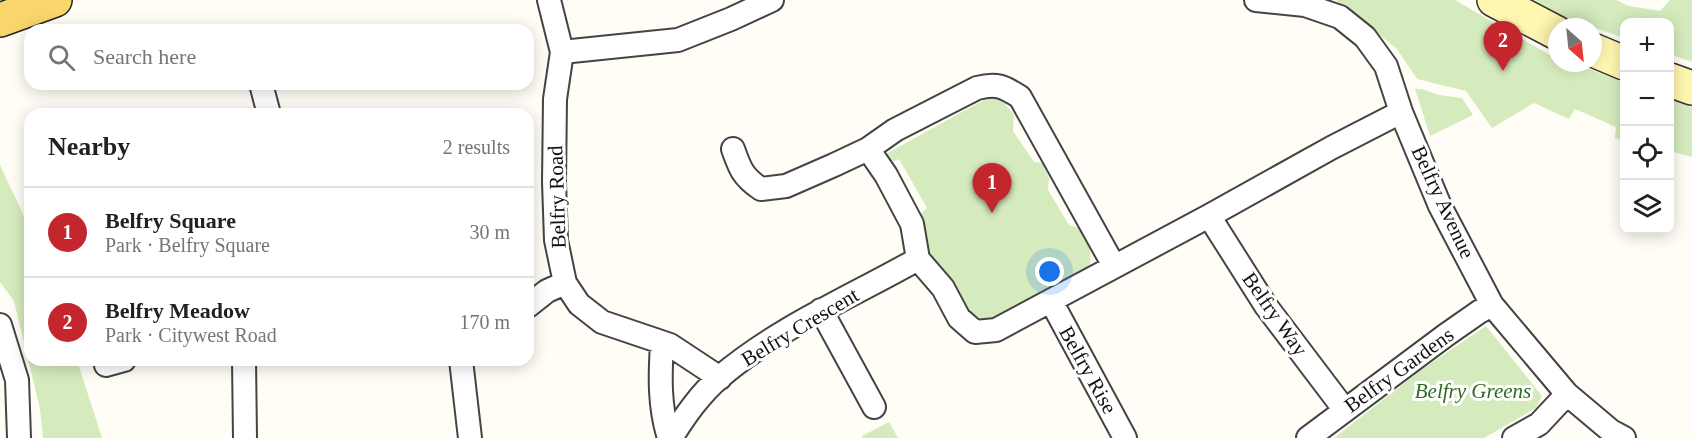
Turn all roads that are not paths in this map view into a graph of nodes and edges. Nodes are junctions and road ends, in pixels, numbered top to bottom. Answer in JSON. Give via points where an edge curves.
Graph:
{"nodes":[{"id":1,"x":55,"y":0,"type":"edge"},
{"id":2,"x":549,"y":0,"type":"edge"},
{"id":3,"x":772,"y":0,"type":"edge"},
{"id":4,"x":1256,"y":0,"type":"edge"},
{"id":5,"x":1494,"y":0,"type":"edge"},
{"id":6,"x":0,"y":20,"type":"edge"},
{"id":7,"x":1548,"y":28,"type":"edge"},
{"id":8,"x":562,"y":52,"type":"junction"},
{"id":9,"x":1602,"y":54,"type":"edge"},
{"id":10,"x":1620,"y":61,"type":"edge"},
{"id":11,"x":1674,"y":81,"type":"edge"},
{"id":12,"x":1692,"y":88,"type":"edge"},
{"id":13,"x":263,"y":90,"type":"edge"},
{"id":14,"x":267,"y":108,"type":"edge"},
{"id":15,"x":1401,"y":112,"type":"junction"},
{"id":16,"x":733,"y":149,"type":"dead end"},
{"id":17,"x":868,"y":149,"type":"junction"},
{"id":18,"x":1209,"y":216,"type":"junction"},
{"id":19,"x":918,"y":259,"type":"junction"},
{"id":20,"x":1114,"y":266,"type":"junction"},
{"id":21,"x":565,"y":282,"type":"junction"},
{"id":22,"x":534,"y":302,"type":"edge"},
{"id":23,"x":1051,"y":302,"type":"junction"},
{"id":24,"x":1492,"y":305,"type":"junction"},
{"id":25,"x":821,"y":310,"type":"junction"},
{"id":26,"x":0,"y":325,"type":"edge"},
{"id":27,"x":662,"y":343,"type":"junction"},
{"id":28,"x":244,"y":366,"type":"edge"},
{"id":29,"x":462,"y":366,"type":"edge"},
{"id":30,"x":720,"y":378,"type":"junction"},
{"id":31,"x":1567,"y":394,"type":"junction"},
{"id":32,"x":874,"y":407,"type":"dead end"},
{"id":33,"x":1344,"y":409,"type":"junction"},
{"id":34,"x":1542,"y":431,"type":"edge"},
{"id":35,"x":19,"y":438,"type":"edge"},
{"id":36,"x":245,"y":438,"type":"edge"},
{"id":37,"x":470,"y":438,"type":"edge"},
{"id":38,"x":670,"y":438,"type":"edge"},
{"id":39,"x":1125,"y":438,"type":"edge"},
{"id":40,"x":1308,"y":438,"type":"edge"},
{"id":41,"x":1514,"y":438,"type":"edge"},
{"id":42,"x":1624,"y":438,"type":"edge"}],
"edges":[{"from":1,"to":6,"type":"main road"},
{"from":2,"to":8,"type":"street","name":"Belfry Road"},
{"from":3,"to":8,"type":"street","via":[[678,40]]},
{"from":4,"to":15,"type":"street","name":"Belfry Avenue","via":[[1305,5],[1340,17],[1365,37],[1386,66]]},
{"from":5,"to":7,"type":"street"},
{"from":8,"to":21,"type":"street","name":"Belfry Road","via":[[555,99],[554,182],[556,240]]},
{"from":9,"to":10,"type":"street"},
{"from":11,"to":12,"type":"street"},
{"from":13,"to":14,"type":"street"},
{"from":15,"to":18,"type":"street"},
{"from":15,"to":24,"type":"street","name":"Belfry Avenue","via":[[1440,206]]},
{"from":16,"to":17,"type":"street","via":[[746,179],[761,189],[786,186]]},
{"from":17,"to":19,"type":"street","via":[[912,224]]},
{"from":17,"to":20,"type":"street","via":[[895,130],[977,88],[991,84],[1005,88],[1020,97]]},
{"from":18,"to":20,"type":"street"},
{"from":18,"to":33,"type":"street","name":"Belfry Way","via":[[1266,306]]},
{"from":19,"to":23,"type":"street","via":[[943,288],[959,318],[975,332],[996,330]]},
{"from":19,"to":25,"type":"street","name":"Belfry Crescent"},
{"from":20,"to":23,"type":"street"},
{"from":21,"to":22,"type":"street"},
{"from":21,"to":27,"type":"street","name":"Belfry Road","via":[[579,303],[602,322]]},
{"from":23,"to":39,"type":"street","name":"Belfry Rise"},
{"from":24,"to":31,"type":"street","name":"Belfry Avenue"},
{"from":24,"to":33,"type":"street","name":"Belfry Gardens"},
{"from":25,"to":30,"type":"street","name":"Belfry Crescent","via":[[777,336]]},
{"from":25,"to":32,"type":"street"},
{"from":26,"to":35,"type":"street","via":[[17,380]]},
{"from":27,"to":30,"type":"street","name":"Belfry Road"},
{"from":27,"to":38,"type":"street","via":[[659,385]]},
{"from":28,"to":36,"type":"street"},
{"from":29,"to":37,"type":"street"},
{"from":30,"to":38,"type":"street","name":"Belfry Crescent"},
{"from":31,"to":34,"type":"street"},
{"from":31,"to":42,"type":"street","name":"Belfry Avenue"},
{"from":33,"to":40,"type":"street","name":"Belfry Gardens"},
{"from":34,"to":41,"type":"street"}]}
